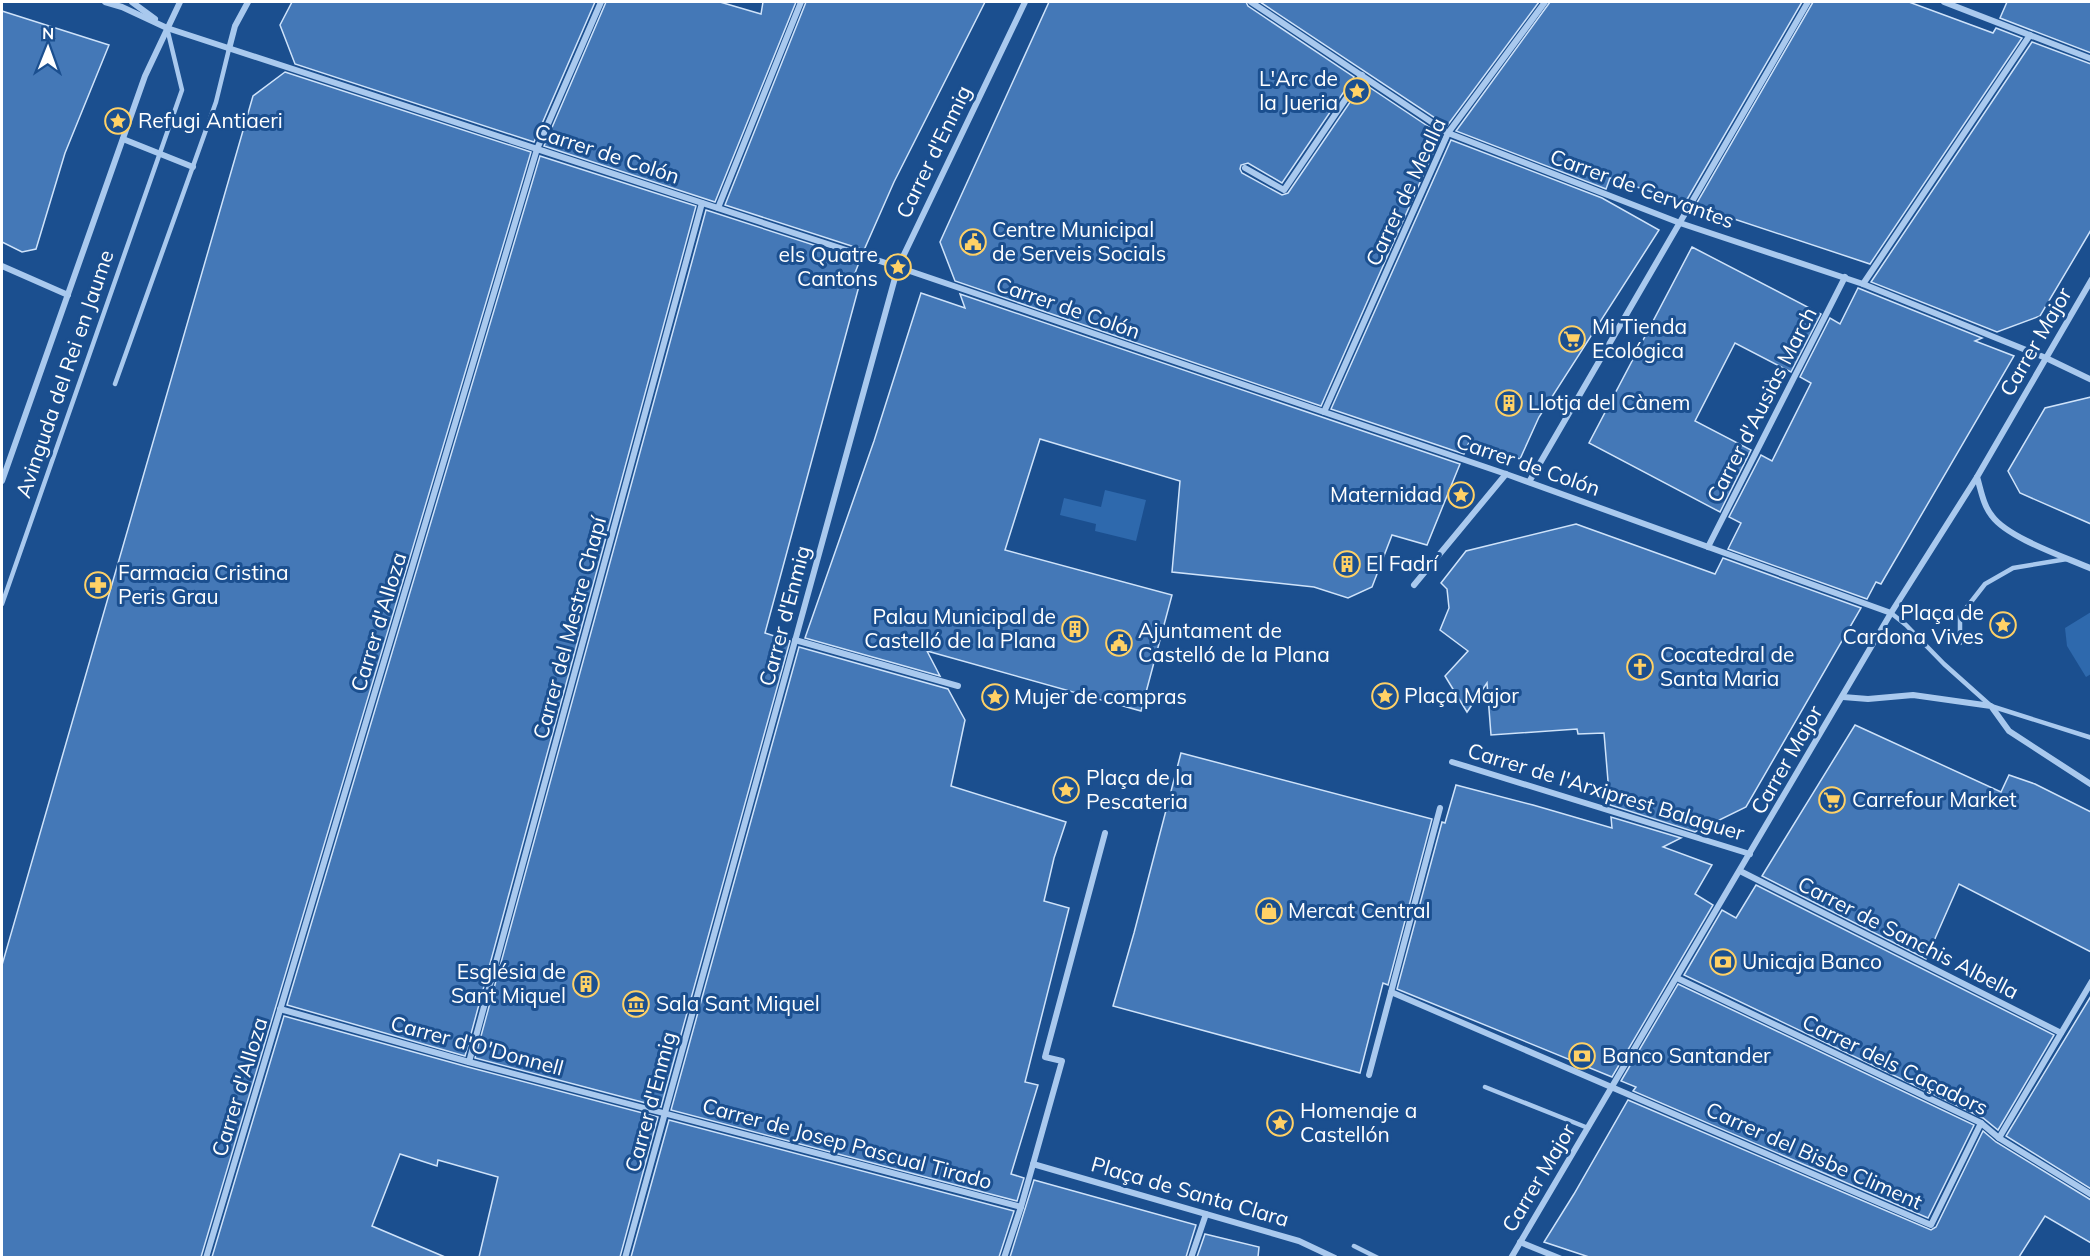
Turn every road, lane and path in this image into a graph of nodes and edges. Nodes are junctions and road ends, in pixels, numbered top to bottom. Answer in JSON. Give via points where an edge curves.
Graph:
{"nodes":[{"id":1,"x":105,"y":2,"type":"edge"},
{"id":2,"x":132,"y":2,"type":"edge"},
{"id":3,"x":180,"y":2,"type":"edge"},
{"id":4,"x":248,"y":2,"type":"edge"},
{"id":5,"x":601,"y":2,"type":"edge"},
{"id":6,"x":801,"y":2,"type":"edge"},
{"id":7,"x":1025,"y":2,"type":"edge"},
{"id":8,"x":1254,"y":2,"type":"edge"},
{"id":9,"x":1545,"y":2,"type":"edge"},
{"id":10,"x":1808,"y":2,"type":"edge"},
{"id":11,"x":1944,"y":2,"type":"edge"},
{"id":12,"x":167,"y":28,"type":"junction"},
{"id":13,"x":2030,"y":35,"type":"junction"},
{"id":14,"x":229,"y":49,"type":"junction"},
{"id":15,"x":2091,"y":59,"type":"edge"},
{"id":16,"x":1362,"y":75,"type":"junction"},
{"id":17,"x":1448,"y":133,"type":"junction"},
{"id":18,"x":123,"y":140,"type":"junction"},
{"id":19,"x":537,"y":149,"type":"junction"},
{"id":20,"x":160,"y":154,"type":"junction"},
{"id":21,"x":193,"y":167,"type":"junction"},
{"id":22,"x":1245,"y":168,"type":"dead end"},
{"id":23,"x":702,"y":203,"type":"junction"},
{"id":24,"x":718,"y":208,"type":"junction"},
{"id":25,"x":1680,"y":223,"type":"junction"},
{"id":26,"x":2,"y":266,"type":"edge"},
{"id":27,"x":898,"y":267,"type":"junction"},
{"id":28,"x":1845,"y":277,"type":"junction"},
{"id":29,"x":2091,"y":279,"type":"edge"},
{"id":30,"x":1863,"y":284,"type":"junction"},
{"id":31,"x":68,"y":295,"type":"junction"},
{"id":32,"x":2046,"y":358,"type":"junction"},
{"id":33,"x":2091,"y":380,"type":"edge"},
{"id":34,"x":115,"y":384,"type":"dead end"},
{"id":35,"x":1324,"y":412,"type":"junction"},
{"id":36,"x":1506,"y":474,"type":"junction"},
{"id":37,"x":1977,"y":477,"type":"junction"},
{"id":38,"x":2,"y":481,"type":"edge"},
{"id":39,"x":1529,"y":482,"type":"junction"},
{"id":40,"x":1708,"y":547,"type":"junction"},
{"id":41,"x":2070,"y":559,"type":"junction"},
{"id":42,"x":2091,"y":568,"type":"edge"},
{"id":43,"x":1414,"y":585,"type":"dead end"},
{"id":44,"x":2,"y":604,"type":"edge"},
{"id":45,"x":1891,"y":613,"type":"junction"},
{"id":46,"x":795,"y":640,"type":"junction"},
{"id":47,"x":1960,"y":643,"type":"dead end"},
{"id":48,"x":958,"y":686,"type":"dead end"},
{"id":49,"x":1843,"y":697,"type":"junction"},
{"id":50,"x":1991,"y":706,"type":"junction"},
{"id":51,"x":2091,"y":738,"type":"edge"},
{"id":52,"x":1452,"y":762,"type":"dead end"},
{"id":53,"x":2091,"y":785,"type":"edge"},
{"id":54,"x":1440,"y":808,"type":"dead end"},
{"id":55,"x":1105,"y":833,"type":"dead end"},
{"id":56,"x":1750,"y":854,"type":"junction"},
{"id":57,"x":1740,"y":871,"type":"junction"},
{"id":58,"x":1677,"y":978,"type":"junction"},
{"id":59,"x":2091,"y":981,"type":"edge"},
{"id":60,"x":1391,"y":992,"type":"junction"},
{"id":61,"x":280,"y":1009,"type":"junction"},
{"id":62,"x":2061,"y":1033,"type":"junction"},
{"id":63,"x":469,"y":1062,"type":"junction"},
{"id":64,"x":1369,"y":1075,"type":"dead end"},
{"id":65,"x":1485,"y":1087,"type":"dead end"},
{"id":66,"x":1612,"y":1087,"type":"junction"},
{"id":67,"x":665,"y":1113,"type":"junction"},
{"id":68,"x":1981,"y":1123,"type":"junction"},
{"id":69,"x":1588,"y":1128,"type":"junction"},
{"id":70,"x":1999,"y":1138,"type":"junction"},
{"id":71,"x":1033,"y":1164,"type":"junction"},
{"id":72,"x":2091,"y":1195,"type":"edge"},
{"id":73,"x":1021,"y":1207,"type":"junction"},
{"id":74,"x":1206,"y":1214,"type":"junction"},
{"id":75,"x":1520,"y":1242,"type":"junction"},
{"id":76,"x":1354,"y":1246,"type":"dead end"},
{"id":77,"x":206,"y":1257,"type":"edge"},
{"id":78,"x":625,"y":1257,"type":"edge"},
{"id":79,"x":1004,"y":1257,"type":"edge"},
{"id":80,"x":1191,"y":1257,"type":"edge"},
{"id":81,"x":1335,"y":1257,"type":"edge"},
{"id":82,"x":1378,"y":1257,"type":"edge"},
{"id":83,"x":1511,"y":1257,"type":"edge"},
{"id":84,"x":1559,"y":1257,"type":"edge"}],
"edges":[{"from":1,"to":12,"type":"street"},
{"from":2,"to":12,"type":"street"},
{"from":3,"to":12,"type":"street","name":"Avinguda del Rei en Jaume"},
{"from":4,"to":14,"type":"street","via":[[235,26]]},
{"from":5,"to":19,"type":"street","name":"Carrer d'Alloza"},
{"from":6,"to":24,"type":"street"},
{"from":7,"to":27,"type":"street","name":"Carrer d'Enmig"},
{"from":8,"to":16,"type":"street","name":"Carrer de Cervantes"},
{"from":9,"to":17,"type":"street","name":"Carrer de Mealla"},
{"from":10,"to":25,"type":"street"},
{"from":11,"to":13,"type":"street"},
{"from":12,"to":14,"type":"street","name":"Carrer de Colón"},
{"from":12,"to":18,"type":"street","name":"Avinguda del Rei en Jaume"},
{"from":12,"to":20,"type":"lane","name":"Avinguda del Rei en Jaume","via":[[182,90]]},
{"from":13,"to":15,"type":"street"},
{"from":13,"to":30,"type":"street"},
{"from":14,"to":19,"type":"street","name":"Carrer de Colón"},
{"from":14,"to":21,"type":"lane","via":[[216,102]]},
{"from":16,"to":17,"type":"street","name":"Carrer de Cervantes"},
{"from":16,"to":22,"type":"street","via":[[1284,190]]},
{"from":17,"to":25,"type":"street","name":"Carrer de Cervantes"},
{"from":17,"to":35,"type":"street","name":"Carrer de Mealla"},
{"from":18,"to":20,"type":"street"},
{"from":18,"to":31,"type":"street","name":"Avinguda del Rei en Jaume"},
{"from":19,"to":23,"type":"street","name":"Carrer de Colón"},
{"from":19,"to":61,"type":"street","name":"Carrer d'Alloza"},
{"from":20,"to":21,"type":"street"},
{"from":20,"to":44,"type":"lane","name":"Avinguda del Rei en Jaume"},
{"from":21,"to":34,"type":"lane"},
{"from":23,"to":24,"type":"street","name":"Carrer de Colón"},
{"from":23,"to":63,"type":"street","name":"Carrer del Mestre Chapí"},
{"from":24,"to":27,"type":"street","name":"Carrer de Colón"},
{"from":25,"to":28,"type":"street","name":"Carrer de Cervantes"},
{"from":25,"to":39,"type":"street"},
{"from":26,"to":31,"type":"street"},
{"from":27,"to":35,"type":"street","name":"Carrer de Colón"},
{"from":27,"to":46,"type":"street","name":"Carrer d'Enmig"},
{"from":28,"to":30,"type":"street","name":"Carrer de Cervantes"},
{"from":28,"to":40,"type":"street","name":"Carrer d'Ausiàs March"},
{"from":29,"to":32,"type":"street","name":"Carrer Major"},
{"from":30,"to":32,"type":"street","name":"Carrer de Cervantes"},
{"from":31,"to":38,"type":"street","name":"Avinguda del Rei en Jaume"},
{"from":32,"to":33,"type":"street","name":"Carrer de Cervantes"},
{"from":32,"to":37,"type":"street","name":"Carrer Major"},
{"from":35,"to":36,"type":"street","name":"Carrer de Colón"},
{"from":36,"to":39,"type":"street","name":"Carrer de Colón"},
{"from":36,"to":43,"type":"street"},
{"from":37,"to":41,"type":"street","via":[[1986,507],[2006,530]]},
{"from":37,"to":45,"type":"street","name":"Carrer Major"},
{"from":39,"to":40,"type":"street","name":"Carrer de Colón"},
{"from":40,"to":45,"type":"street","name":"Carrer de Colón"},
{"from":41,"to":42,"type":"street"},
{"from":41,"to":47,"type":"lane","via":[[2013,568],[1985,584],[1960,616]]},
{"from":45,"to":49,"type":"street","name":"Carrer Major"},
{"from":45,"to":50,"type":"lane"},
{"from":46,"to":48,"type":"street"},
{"from":46,"to":67,"type":"street","name":"Carrer d'Enmig"},
{"from":49,"to":50,"type":"street","via":[[1913,695]]},
{"from":49,"to":56,"type":"street","name":"Carrer Major"},
{"from":50,"to":51,"type":"lane"},
{"from":50,"to":53,"type":"street","via":[[2009,731]]},
{"from":52,"to":56,"type":"street","name":"Carrer de l'Arxiprest Balaguer"},
{"from":54,"to":60,"type":"street"},
{"from":55,"to":71,"type":"street","via":[[1045,1057],[1062,1061]]},
{"from":56,"to":57,"type":"street","name":"Carrer Major"},
{"from":57,"to":58,"type":"street","name":"Carrer Major"},
{"from":57,"to":62,"type":"street","name":"Carrer de Sanchis Albella"},
{"from":58,"to":66,"type":"street","name":"Carrer Major"},
{"from":58,"to":68,"type":"street","name":"Carrer dels Caçadors"},
{"from":59,"to":62,"type":"street"},
{"from":60,"to":64,"type":"street"},
{"from":60,"to":66,"type":"street"},
{"from":61,"to":63,"type":"street","name":"Carrer d'O'Donnell"},
{"from":61,"to":77,"type":"street","name":"Carrer d'Alloza"},
{"from":62,"to":70,"type":"street"},
{"from":63,"to":67,"type":"street","name":"Carrer d'O'Donnell"},
{"from":65,"to":69,"type":"lane"},
{"from":66,"to":68,"type":"street","name":"Carrer del Bisbe Climent","via":[[1931,1225]]},
{"from":66,"to":69,"type":"street","name":"Carrer Major"},
{"from":67,"to":73,"type":"street","name":"Carrer de Josep Pascual Tirado"},
{"from":67,"to":78,"type":"street","name":"Carrer d'Enmig"},
{"from":68,"to":70,"type":"street","name":"Carrer dels Caçadors"},
{"from":69,"to":75,"type":"street","name":"Carrer Major"},
{"from":70,"to":72,"type":"street","name":"Carrer dels Caçadors"},
{"from":71,"to":73,"type":"street"},
{"from":71,"to":74,"type":"street","name":"Plaça de Santa Clara"},
{"from":73,"to":79,"type":"street"},
{"from":74,"to":80,"type":"street"},
{"from":74,"to":81,"type":"street","name":"Plaça de Santa Clara","via":[[1299,1241]]},
{"from":75,"to":83,"type":"street","name":"Carrer Major"},
{"from":75,"to":84,"type":"street"},
{"from":76,"to":82,"type":"lane"}]}
